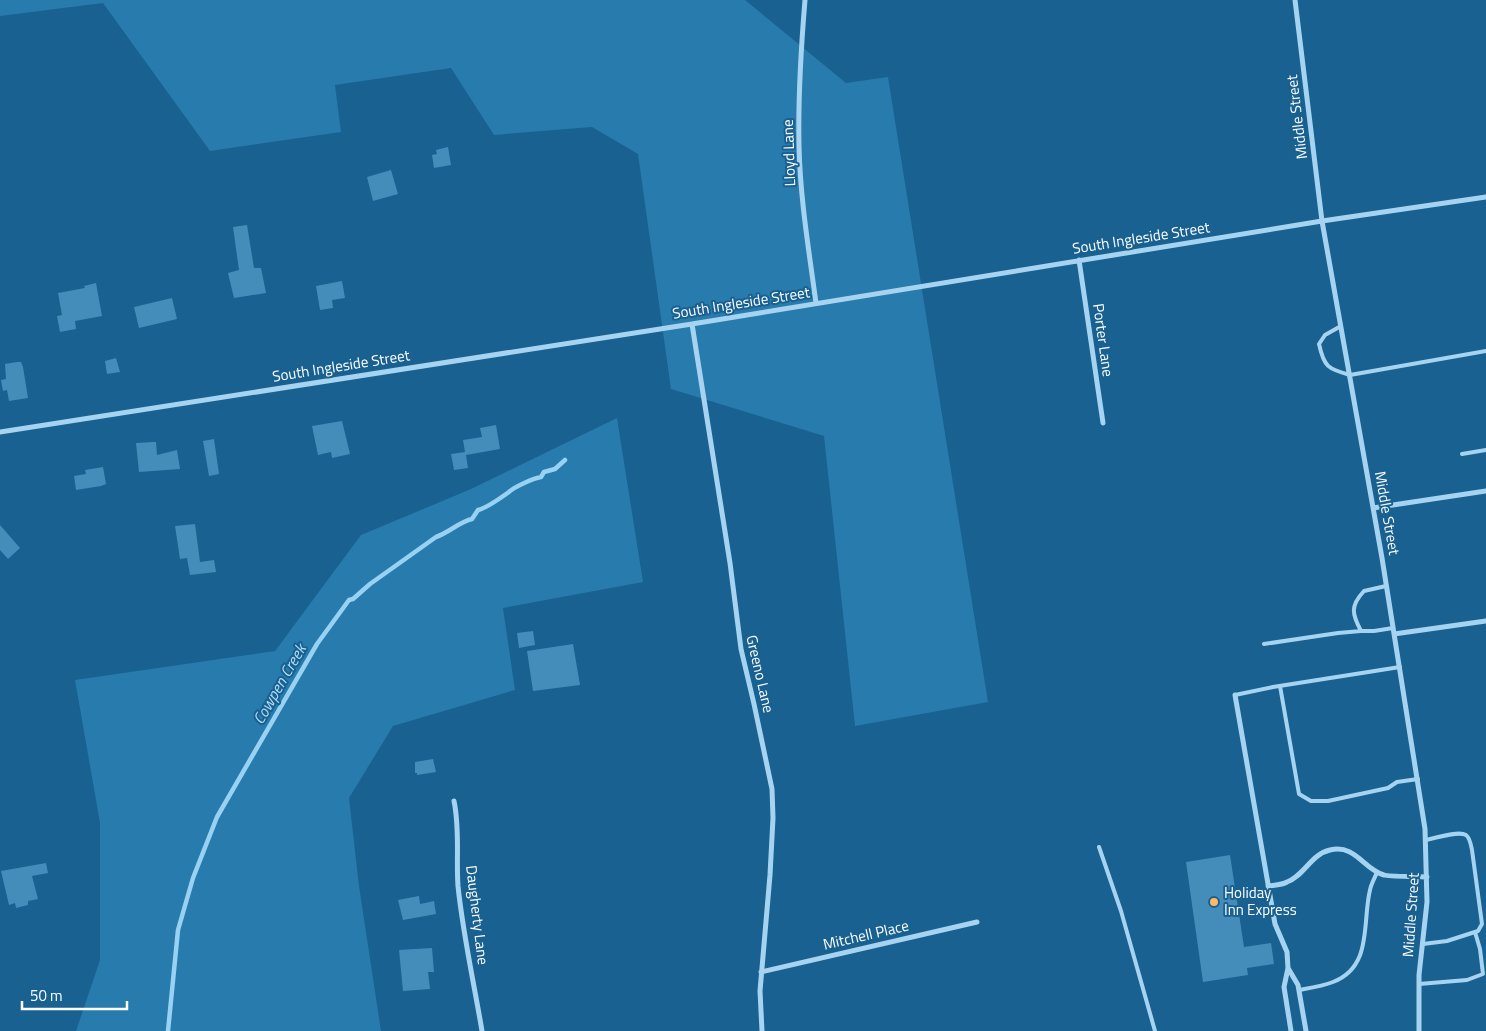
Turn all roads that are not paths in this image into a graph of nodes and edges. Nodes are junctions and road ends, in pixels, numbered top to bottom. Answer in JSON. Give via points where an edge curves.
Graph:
{"nodes":[{"id":1,"x":805,"y":0,"type":"edge"},
{"id":2,"x":1295,"y":0,"type":"edge"},
{"id":3,"x":1486,"y":198,"type":"edge"},
{"id":4,"x":1322,"y":221,"type":"junction"},
{"id":5,"x":1079,"y":260,"type":"junction"},
{"id":6,"x":816,"y":303,"type":"junction"},
{"id":7,"x":692,"y":324,"type":"junction"},
{"id":8,"x":1342,"y":326,"type":"junction"},
{"id":9,"x":1486,"y":351,"type":"edge"},
{"id":10,"x":1350,"y":375,"type":"junction"},
{"id":11,"x":1103,"y":423,"type":"dead end"},
{"id":12,"x":0,"y":432,"type":"edge"},
{"id":13,"x":1486,"y":450,"type":"edge"},
{"id":14,"x":1462,"y":454,"type":"dead end"},
{"id":15,"x":1486,"y":491,"type":"edge"},
{"id":16,"x":1372,"y":508,"type":"junction"},
{"id":17,"x":1386,"y":586,"type":"junction"},
{"id":18,"x":1486,"y":620,"type":"edge"},
{"id":19,"x":1361,"y":631,"type":"junction"},
{"id":20,"x":1394,"y":631,"type":"junction"},
{"id":21,"x":1264,"y":644,"type":"dead end"},
{"id":22,"x":1400,"y":667,"type":"junction"},
{"id":23,"x":1280,"y":686,"type":"junction"},
{"id":24,"x":1235,"y":695,"type":"joint"},
{"id":25,"x":1418,"y":779,"type":"junction"},
{"id":26,"x":454,"y":801,"type":"dead end"},
{"id":27,"x":1426,"y":840,"type":"junction"},
{"id":28,"x":1099,"y":847,"type":"dead end"},
{"id":29,"x":1378,"y":872,"type":"junction"},
{"id":30,"x":1427,"y":877,"type":"junction"},
{"id":31,"x":1268,"y":886,"type":"junction"},
{"id":32,"x":977,"y":922,"type":"dead end"},
{"id":33,"x":1475,"y":932,"type":"junction"},
{"id":34,"x":1423,"y":944,"type":"junction"},
{"id":35,"x":1288,"y":968,"type":"junction"},
{"id":36,"x":761,"y":972,"type":"junction"},
{"id":37,"x":1419,"y":984,"type":"junction"},
{"id":38,"x":1299,"y":990,"type":"junction"},
{"id":39,"x":482,"y":1031,"type":"edge"},
{"id":40,"x":762,"y":1031,"type":"edge"},
{"id":41,"x":1154,"y":1031,"type":"edge"},
{"id":42,"x":1291,"y":1031,"type":"edge"},
{"id":43,"x":1306,"y":1031,"type":"edge"},
{"id":44,"x":1419,"y":1031,"type":"edge"}],
"edges":[{"from":1,"to":6,"type":"street","name":"Lloyd Lane","via":[[799,145],[807,246]]},
{"from":2,"to":4,"type":"street","name":"Middle Street"},
{"from":3,"to":4,"type":"street","name":"South Ingleside Street"},
{"from":4,"to":5,"type":"street","name":"South Ingleside Street"},
{"from":4,"to":8,"type":"street","name":"Middle Street"},
{"from":5,"to":6,"type":"street","name":"South Ingleside Street"},
{"from":5,"to":11,"type":"street","name":"Porter Lane"},
{"from":6,"to":7,"type":"street","name":"South Ingleside Street"},
{"from":7,"to":12,"type":"street","name":"South Ingleside Street"},
{"from":7,"to":36,"type":"street","name":"Greeno Lane","via":[[739,639],[772,789],[774,818]]},
{"from":8,"to":10,"type":"street","name":"Middle Street"},
{"from":8,"to":10,"type":"lane","via":[[1326,335],[1319,344],[1323,361],[1332,370]]},
{"from":9,"to":10,"type":"lane"},
{"from":10,"to":16,"type":"street","name":"Middle Street"},
{"from":13,"to":14,"type":"lane"},
{"from":15,"to":16,"type":"street"},
{"from":16,"to":17,"type":"street","name":"Middle Street"},
{"from":17,"to":19,"type":"lane","via":[[1364,591],[1354,606],[1355,619]]},
{"from":17,"to":20,"type":"street","name":"Middle Street"},
{"from":18,"to":20,"type":"street"},
{"from":19,"to":20,"type":"lane"},
{"from":19,"to":21,"type":"lane"},
{"from":20,"to":22,"type":"street","name":"Middle Street"},
{"from":22,"to":23,"type":"lane"},
{"from":22,"to":25,"type":"street","name":"Middle Street"},
{"from":23,"to":24,"type":"lane"},
{"from":23,"to":25,"type":"lane","via":[[1299,794],[1311,801],[1328,801]]},
{"from":24,"to":31,"type":"street"},
{"from":25,"to":27,"type":"street","name":"Middle Street"},
{"from":26,"to":39,"type":"street","name":"Daugherty Lane","via":[[458,886]]},
{"from":27,"to":30,"type":"street","name":"Middle Street"},
{"from":27,"to":33,"type":"lane","via":[[1458,833],[1469,838],[1482,924]]},
{"from":28,"to":41,"type":"lane","via":[[1121,911]]},
{"from":29,"to":30,"type":"street","via":[[1385,876]]},
{"from":29,"to":31,"type":"street","via":[[1346,849],[1330,850],[1315,857],[1289,882]]},
{"from":29,"to":38,"type":"lane","via":[[1370,889],[1360,958],[1353,969],[1335,981]]},
{"from":30,"to":34,"type":"street","name":"Middle Street"},
{"from":31,"to":35,"type":"street","via":[[1275,924],[1287,952]]},
{"from":32,"to":36,"type":"street","name":"Mitchell Place"},
{"from":33,"to":34,"type":"lane"},
{"from":33,"to":37,"type":"lane","via":[[1483,974],[1467,980]]},
{"from":34,"to":37,"type":"street","name":"Middle Street"},
{"from":35,"to":38,"type":"street"},
{"from":35,"to":42,"type":"street","via":[[1284,987]]},
{"from":36,"to":40,"type":"street","name":"Greeno Lane"},
{"from":37,"to":44,"type":"street","name":"Middle Street"},
{"from":38,"to":43,"type":"street"}]}
